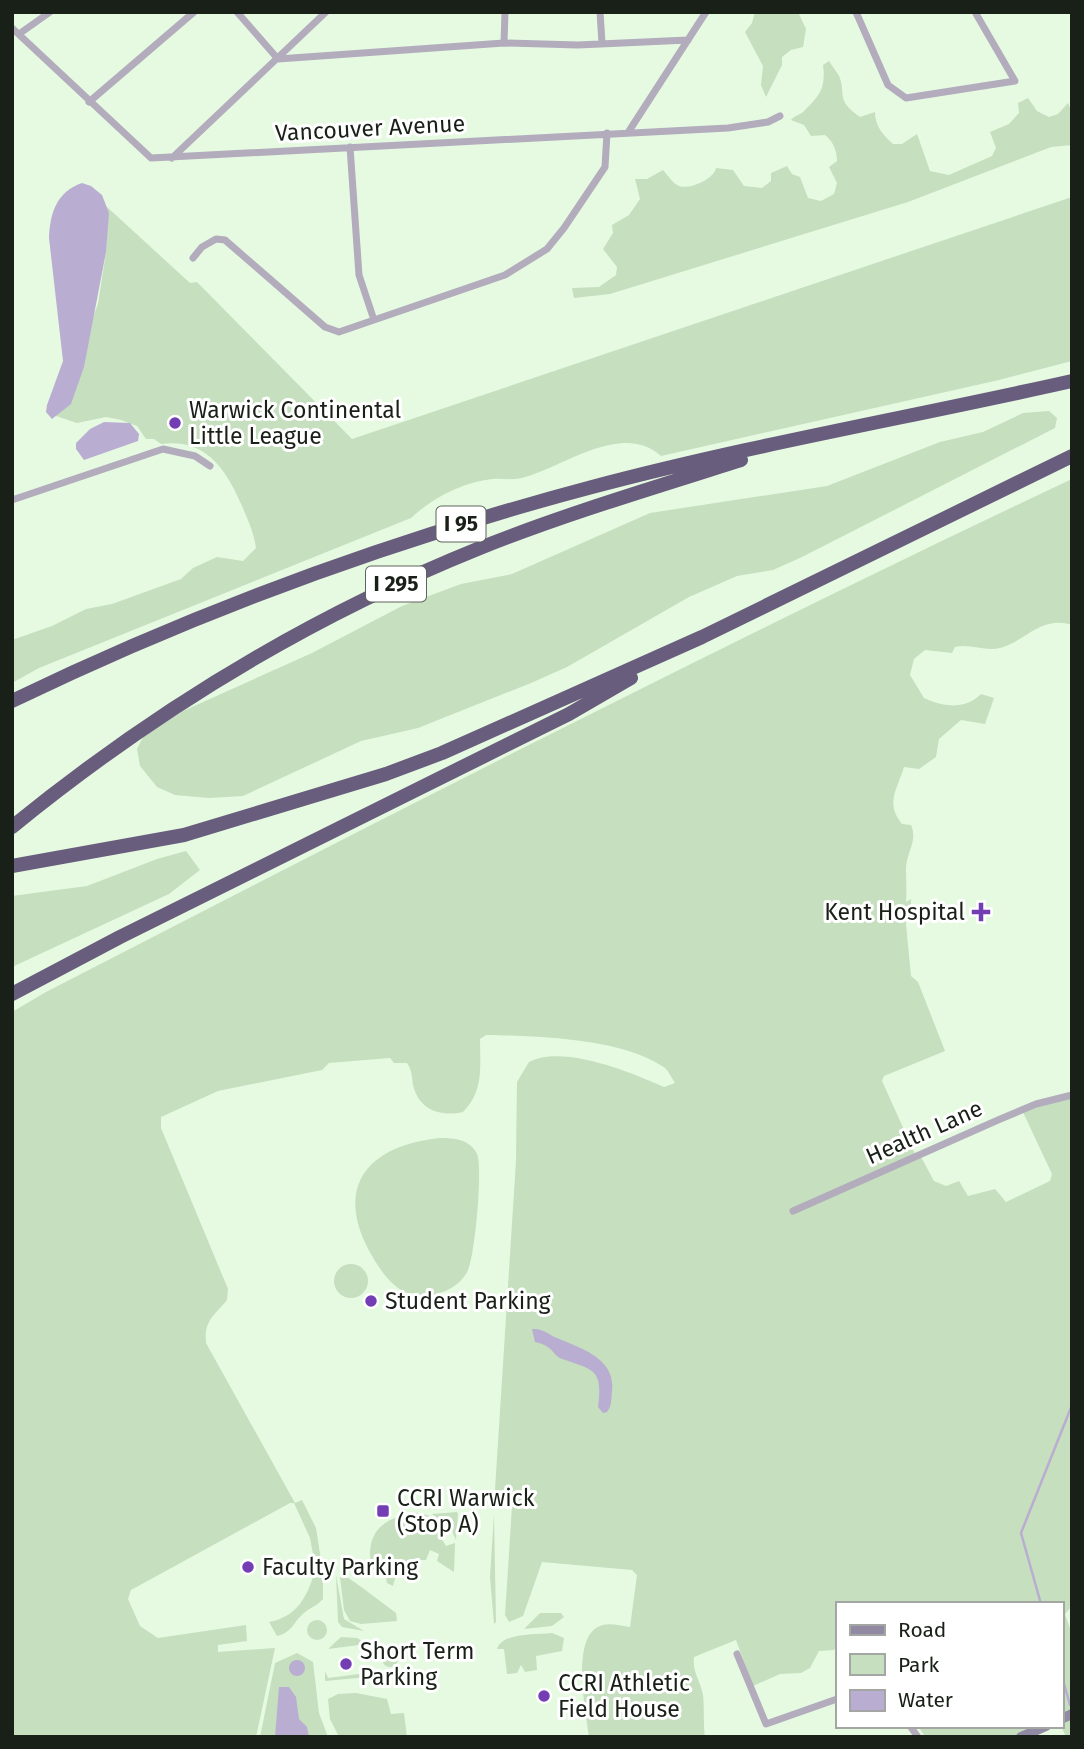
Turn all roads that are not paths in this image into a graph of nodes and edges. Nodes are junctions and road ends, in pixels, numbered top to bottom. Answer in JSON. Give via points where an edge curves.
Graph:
{"nodes":[{"id":1,"x":50,"y":12,"type":"edge"},
{"id":2,"x":194,"y":12,"type":"edge"},
{"id":3,"x":237,"y":12,"type":"edge"},
{"id":4,"x":326,"y":12,"type":"edge"},
{"id":5,"x":505,"y":12,"type":"edge"},
{"id":6,"x":600,"y":12,"type":"edge"},
{"id":7,"x":706,"y":12,"type":"edge"},
{"id":8,"x":856,"y":12,"type":"edge"},
{"id":9,"x":975,"y":12,"type":"edge"},
{"id":10,"x":15,"y":31,"type":"edge"},
{"id":11,"x":688,"y":40,"type":"junction"},
{"id":12,"x":504,"y":43,"type":"junction"},
{"id":13,"x":602,"y":43,"type":"junction"},
{"id":14,"x":278,"y":59,"type":"junction"},
{"id":15,"x":89,"y":102,"type":"junction"},
{"id":16,"x":780,"y":116,"type":"dead end"},
{"id":17,"x":629,"y":131,"type":"junction"},
{"id":18,"x":607,"y":133,"type":"junction"},
{"id":19,"x":350,"y":147,"type":"junction"},
{"id":20,"x":172,"y":158,"type":"junction"},
{"id":21,"x":193,"y":258,"type":"dead end"},
{"id":22,"x":374,"y":320,"type":"junction"},
{"id":23,"x":1072,"y":381,"type":"edge"},
{"id":24,"x":826,"y":434,"type":"junction"},
{"id":25,"x":1072,"y":456,"type":"edge"},
{"id":26,"x":210,"y":466,"type":"dead end"},
{"id":27,"x":12,"y":500,"type":"edge"},
{"id":28,"x":702,"y":636,"type":"junction"},
{"id":29,"x":108,"y":656,"type":"junction"},
{"id":30,"x":12,"y":693,"type":"edge"},
{"id":31,"x":12,"y":701,"type":"edge"},
{"id":32,"x":12,"y":827,"type":"edge"},
{"id":33,"x":12,"y":866,"type":"edge"},
{"id":34,"x":12,"y":996,"type":"edge"},
{"id":35,"x":1072,"y":1095,"type":"edge"},
{"id":36,"x":793,"y":1211,"type":"dead end"},
{"id":37,"x":737,"y":1654,"type":"dead end"},
{"id":38,"x":836,"y":1699,"type":"edge"},
{"id":39,"x":1041,"y":1728,"type":"edge"},
{"id":40,"x":1021,"y":1737,"type":"edge"}],
"edges":[{"from":1,"to":10,"type":"street"},
{"from":2,"to":15,"type":"street"},
{"from":3,"to":14,"type":"street"},
{"from":4,"to":14,"type":"street"},
{"from":5,"to":12,"type":"street"},
{"from":6,"to":13,"type":"street"},
{"from":7,"to":11,"type":"street"},
{"from":8,"to":9,"type":"street","via":[[888,85],[906,98],[922,98],[1015,81]]},
{"from":10,"to":15,"type":"street","name":"Vancouver Avenue"},
{"from":11,"to":13,"type":"street"},
{"from":11,"to":17,"type":"street"},
{"from":12,"to":13,"type":"street"},
{"from":12,"to":14,"type":"street"},
{"from":14,"to":20,"type":"street"},
{"from":15,"to":20,"type":"street","name":"Vancouver Avenue","via":[[151,158]]},
{"from":16,"to":17,"type":"street","name":"Vancouver Avenue","via":[[728,128]]},
{"from":17,"to":18,"type":"street","name":"Vancouver Avenue"},
{"from":18,"to":19,"type":"street","name":"Vancouver Avenue"},
{"from":18,"to":22,"type":"street","via":[[605,167],[547,249],[505,275]]},
{"from":19,"to":20,"type":"street","name":"Vancouver Avenue"},
{"from":19,"to":22,"type":"street","via":[[359,275]]},
{"from":21,"to":22,"type":"street","via":[[216,239],[225,240],[325,327],[339,332]]},
{"from":23,"to":24,"type":"highway","number":"I 95"},
{"from":24,"to":29,"type":"highway","number":"I 95","via":[[602,484],[438,531],[276,587]]},
{"from":24,"to":32,"type":"highway","number":"I 295","via":[[551,521],[379,593],[196,694]]},
{"from":25,"to":28,"type":"highway"},
{"from":26,"to":27,"type":"street","via":[[195,456],[163,449]]},
{"from":28,"to":33,"type":"highway","via":[[488,735],[386,774],[184,835]]},
{"from":28,"to":34,"type":"highway","via":[[569,713]]},
{"from":29,"to":30,"type":"highway"},
{"from":29,"to":31,"type":"highway","number":"I 95"},
{"from":35,"to":36,"type":"street","name":"Health Lane","via":[[998,1120]]},
{"from":37,"to":38,"type":"street","via":[[766,1724]]},
{"from":39,"to":40,"type":"street"}]}
